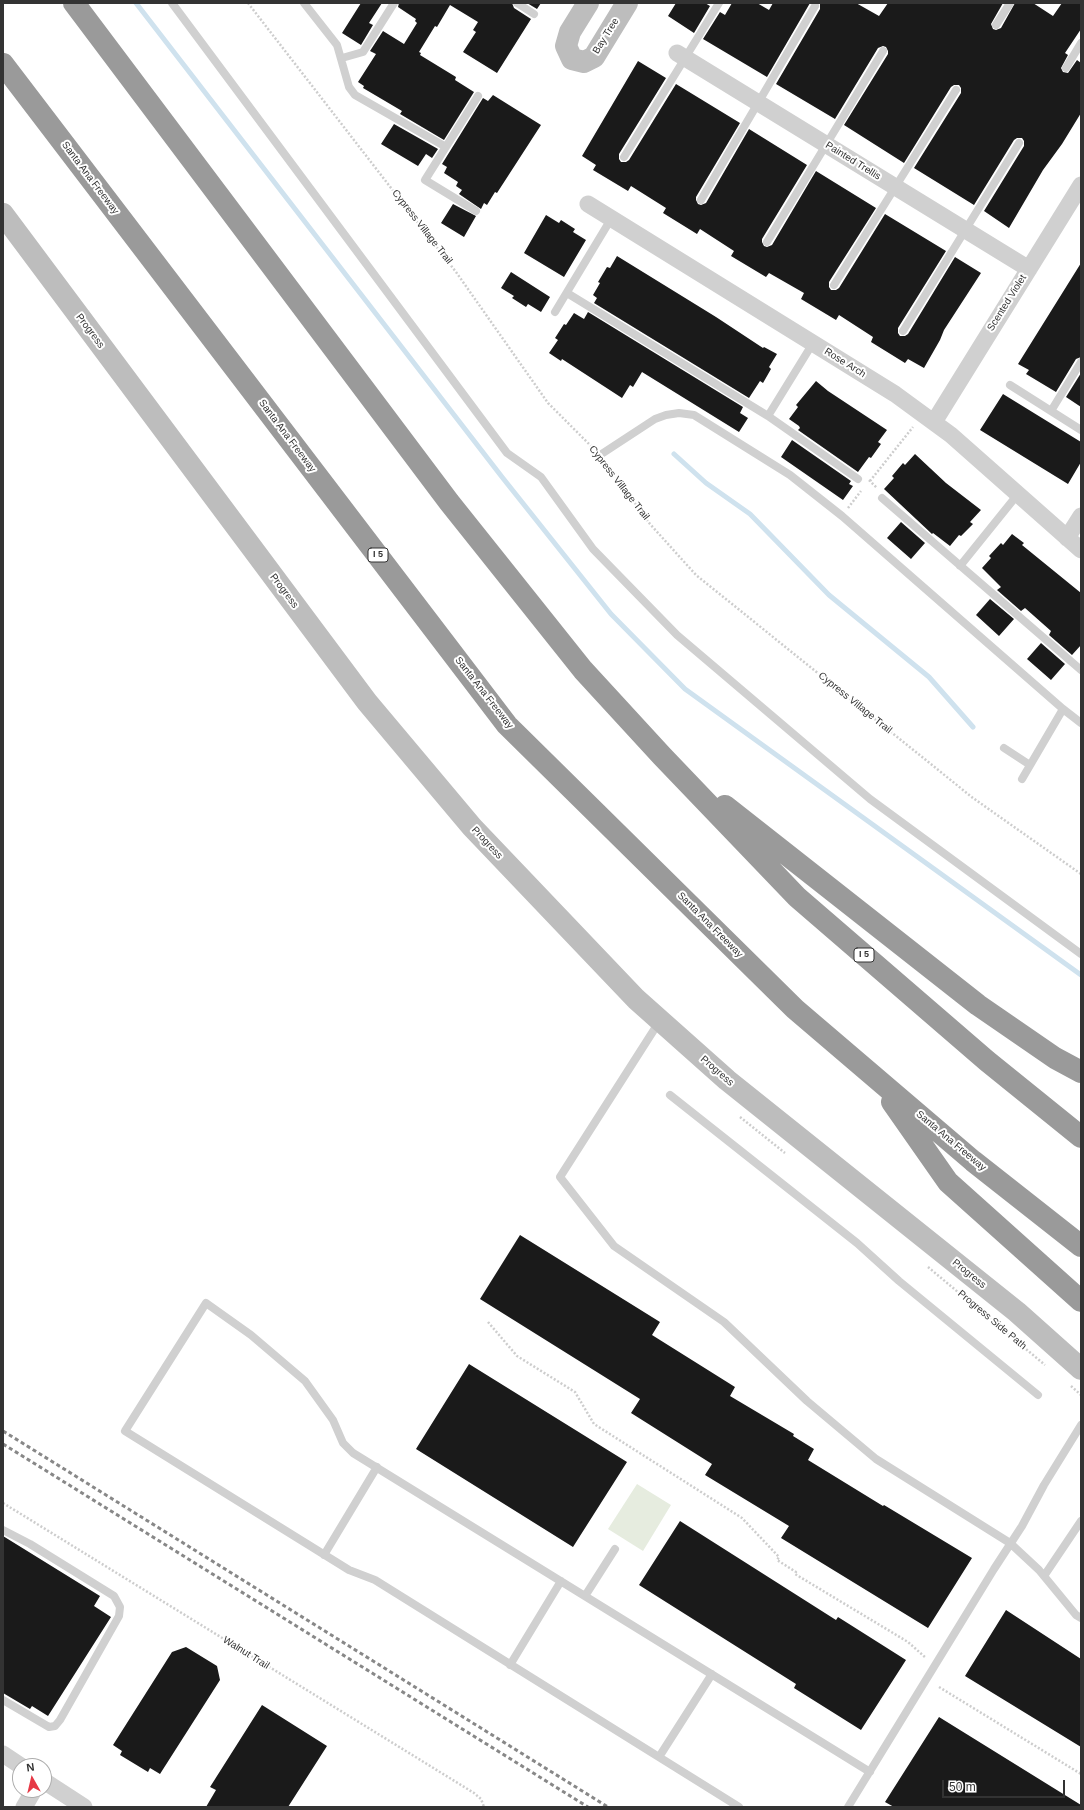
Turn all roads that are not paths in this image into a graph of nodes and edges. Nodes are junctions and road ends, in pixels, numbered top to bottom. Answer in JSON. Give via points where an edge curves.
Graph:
{"nodes":[{"id":1,"x":74,"y":3,"type":"edge"},
{"id":2,"x":172,"y":3,"type":"edge"},
{"id":3,"x":304,"y":3,"type":"edge"},
{"id":4,"x":394,"y":3,"type":"edge"},
{"id":5,"x":518,"y":3,"type":"edge"},
{"id":6,"x":588,"y":3,"type":"edge"},
{"id":7,"x":627,"y":3,"type":"edge"},
{"id":8,"x":719,"y":3,"type":"edge"},
{"id":9,"x":1010,"y":3,"type":"edge"},
{"id":10,"x":815,"y":6,"type":"dead end"},
{"id":11,"x":534,"y":14,"type":"dead end"},
{"id":12,"x":996,"y":25,"type":"dead end"},
{"id":13,"x":1081,"y":43,"type":"edge"},
{"id":14,"x":883,"y":50,"type":"dead end"},
{"id":15,"x":682,"y":55,"type":"junction"},
{"id":16,"x":342,"y":58,"type":"junction"},
{"id":17,"x":3,"y":64,"type":"edge"},
{"id":18,"x":1066,"y":68,"type":"dead end"},
{"id":19,"x":956,"y":90,"type":"dead end"},
{"id":20,"x":478,"y":96,"type":"dead end"},
{"id":21,"x":758,"y":102,"type":"junction"},
{"id":22,"x":1019,"y":143,"type":"dead end"},
{"id":23,"x":826,"y":144,"type":"junction"},
{"id":24,"x":446,"y":147,"type":"junction"},
{"id":25,"x":624,"y":157,"type":"dead end"},
{"id":26,"x":1081,"y":185,"type":"edge"},
{"id":27,"x":896,"y":187,"type":"junction"},
{"id":28,"x":701,"y":200,"type":"dead end"},
{"id":29,"x":588,"y":204,"type":"dead end"},
{"id":30,"x":476,"y":211,"type":"dead end"},
{"id":31,"x":3,"y":214,"type":"edge"},
{"id":32,"x":611,"y":219,"type":"junction"},
{"id":33,"x":966,"y":230,"type":"junction"},
{"id":34,"x":767,"y":242,"type":"dead end"},
{"id":35,"x":1029,"y":269,"type":"junction"},
{"id":36,"x":834,"y":285,"type":"dead end"},
{"id":37,"x":566,"y":293,"type":"junction"},
{"id":38,"x":555,"y":312,"type":"dead end"},
{"id":39,"x":903,"y":331,"type":"dead end"},
{"id":40,"x":813,"y":343,"type":"junction"},
{"id":41,"x":1081,"y":362,"type":"edge"},
{"id":42,"x":1010,"y":385,"type":"dead end"},
{"id":43,"x":1051,"y":411,"type":"junction"},
{"id":44,"x":768,"y":416,"type":"junction"},
{"id":45,"x":928,"y":418,"type":"junction"},
{"id":46,"x":1081,"y":430,"type":"edge"},
{"id":47,"x":600,"y":455,"type":"road end"},
{"id":48,"x":858,"y":479,"type":"road end"},
{"id":49,"x":1018,"y":494,"type":"junction"},
{"id":50,"x":882,"y":498,"type":"road end"},
{"id":51,"x":1081,"y":516,"type":"edge"},
{"id":52,"x":1067,"y":538,"type":"junction"},
{"id":53,"x":1081,"y":550,"type":"edge"},
{"id":54,"x":960,"y":566,"type":"junction"},
{"id":55,"x":1081,"y":670,"type":"edge"},
{"id":56,"x":1063,"y":709,"type":"junction"},
{"id":57,"x":1081,"y":723,"type":"edge"},
{"id":58,"x":1004,"y":748,"type":"dead end"},
{"id":59,"x":662,"y":756,"type":"junction"},
{"id":60,"x":1030,"y":765,"type":"junction"},
{"id":61,"x":1022,"y":779,"type":"dead end"},
{"id":62,"x":1081,"y":954,"type":"edge"},
{"id":63,"x":660,"y":1021,"type":"junction"},
{"id":64,"x":1081,"y":1072,"type":"edge"},
{"id":65,"x":876,"y":1078,"type":"junction"},
{"id":66,"x":670,"y":1095,"type":"dead end"},
{"id":67,"x":1081,"y":1137,"type":"edge"},
{"id":68,"x":1081,"y":1246,"type":"edge"},
{"id":69,"x":1081,"y":1301,"type":"edge"},
{"id":70,"x":1075,"y":1377,"type":"edge"},
{"id":71,"x":1038,"y":1396,"type":"dead end"},
{"id":72,"x":1081,"y":1425,"type":"edge"},
{"id":73,"x":377,"y":1467,"type":"junction"},
{"id":74,"x":1081,"y":1521,"type":"edge"},
{"id":75,"x":3,"y":1530,"type":"edge"},
{"id":76,"x":1010,"y":1543,"type":"junction"},
{"id":77,"x":615,"y":1549,"type":"dead end"},
{"id":78,"x":324,"y":1555,"type":"junction"},
{"id":79,"x":1044,"y":1576,"type":"junction"},
{"id":80,"x":562,"y":1581,"type":"junction"},
{"id":81,"x":585,"y":1596,"type":"junction"},
{"id":82,"x":1081,"y":1618,"type":"edge"},
{"id":83,"x":510,"y":1665,"type":"junction"},
{"id":84,"x":712,"y":1674,"type":"junction"},
{"id":85,"x":3,"y":1700,"type":"edge"},
{"id":86,"x":3,"y":1754,"type":"edge"},
{"id":87,"x":659,"y":1757,"type":"junction"},
{"id":88,"x":12,"y":1760,"type":"edge"},
{"id":89,"x":870,"y":1772,"type":"junction"},
{"id":90,"x":52,"y":1787,"type":"edge"},
{"id":91,"x":29,"y":1798,"type":"edge"},
{"id":92,"x":24,"y":1807,"type":"edge"},
{"id":93,"x":84,"y":1807,"type":"edge"},
{"id":94,"x":739,"y":1807,"type":"edge"},
{"id":95,"x":848,"y":1807,"type":"edge"}],
"edges":[{"from":1,"to":59,"type":"highway","number":"I 5","via":[[449,502],[583,670]]},
{"from":2,"to":62,"type":"lane","via":[[507,453],[541,478],[593,549],[677,635],[870,799]]},
{"from":3,"to":16,"type":"lane","via":[[337,45]]},
{"from":4,"to":16,"type":"lane","via":[[363,52]]},
{"from":5,"to":11,"type":"lane"},
{"from":6,"to":7,"type":"street","name":"Bay Tree","via":[[570,32],[566,46],[572,59],[584,62],[594,57]]},
{"from":8,"to":15,"type":"lane"},
{"from":9,"to":12,"type":"lane"},
{"from":10,"to":21,"type":"lane"},
{"from":13,"to":18,"type":"lane"},
{"from":14,"to":23,"type":"lane"},
{"from":15,"to":21,"type":"street","name":"Painted Trellis"},
{"from":15,"to":25,"type":"lane"},
{"from":16,"to":24,"type":"lane","via":[[349,87],[355,95]]},
{"from":17,"to":65,"type":"highway","name":"Santa Ana Freeway","number":"I 5","via":[[507,725],[795,1009]]},
{"from":19,"to":27,"type":"lane"},
{"from":20,"to":24,"type":"lane"},
{"from":21,"to":23,"type":"street","name":"Painted Trellis"},
{"from":21,"to":28,"type":"lane"},
{"from":22,"to":33,"type":"lane"},
{"from":23,"to":27,"type":"street","name":"Painted Trellis"},
{"from":23,"to":34,"type":"lane"},
{"from":24,"to":30,"type":"lane","via":[[425,180]]},
{"from":26,"to":35,"type":"street","name":"Scented Violet"},
{"from":27,"to":33,"type":"street","name":"Painted Trellis"},
{"from":27,"to":36,"type":"lane"},
{"from":29,"to":32,"type":"street","name":"Rose Arch"},
{"from":31,"to":63,"type":"street","name":"Progress","via":[[366,702],[472,827]]},
{"from":32,"to":37,"type":"lane"},
{"from":32,"to":40,"type":"street","name":"Rose Arch"},
{"from":33,"to":35,"type":"street","name":"Painted Trellis"},
{"from":33,"to":39,"type":"lane"},
{"from":35,"to":45,"type":"street","name":"Scented Violet"},
{"from":37,"to":38,"type":"lane"},
{"from":37,"to":44,"type":"lane"},
{"from":40,"to":44,"type":"lane"},
{"from":40,"to":45,"type":"street","name":"Rose Arch","via":[[895,394]]},
{"from":41,"to":43,"type":"lane"},
{"from":42,"to":43,"type":"lane"},
{"from":43,"to":46,"type":"lane"},
{"from":44,"to":48,"type":"lane"},
{"from":45,"to":49,"type":"street","name":"Rose Arch"},
{"from":47,"to":56,"type":"lane","via":[[666,415],[694,415],[790,474],[842,516]]},
{"from":49,"to":52,"type":"street","name":"Rose Arch"},
{"from":49,"to":54,"type":"lane"},
{"from":50,"to":54,"type":"lane"},
{"from":51,"to":52,"type":"street"},
{"from":52,"to":53,"type":"street","name":"Rose Arch"},
{"from":54,"to":55,"type":"lane"},
{"from":56,"to":57,"type":"lane"},
{"from":56,"to":60,"type":"lane"},
{"from":58,"to":60,"type":"lane"},
{"from":59,"to":64,"type":"highway","via":[[978,1005],[1055,1058]]},
{"from":59,"to":67,"type":"highway","number":"I 5","via":[[797,896],[987,1061]]},
{"from":60,"to":61,"type":"lane"},
{"from":63,"to":70,"type":"street","name":"Progress","via":[[727,1080],[1017,1312]]},
{"from":63,"to":76,"type":"lane","via":[[560,1178],[614,1246],[724,1322],[807,1401],[876,1459]]},
{"from":65,"to":68,"type":"highway","name":"Santa Ana Freeway","number":"I 5","via":[[973,1161]]},
{"from":65,"to":69,"type":"highway","via":[[948,1182]]},
{"from":66,"to":71,"type":"lane","via":[[857,1243]]},
{"from":72,"to":76,"type":"lane"},
{"from":73,"to":78,"type":"lane"},
{"from":73,"to":78,"type":"lane","via":[[353,1453],[343,1442],[333,1420],[305,1381],[250,1335],[206,1303],[125,1432]]},
{"from":73,"to":80,"type":"lane"},
{"from":74,"to":79,"type":"lane"},
{"from":75,"to":85,"type":"lane","via":[[114,1596],[120,1607],[119,1616],[55,1726],[49,1727]]},
{"from":76,"to":79,"type":"lane"},
{"from":76,"to":89,"type":"lane"},
{"from":77,"to":81,"type":"lane"},
{"from":78,"to":83,"type":"lane","via":[[349,1570],[374,1580]]},
{"from":79,"to":82,"type":"lane"},
{"from":80,"to":81,"type":"lane"},
{"from":80,"to":83,"type":"lane"},
{"from":81,"to":84,"type":"lane"},
{"from":83,"to":87,"type":"lane"},
{"from":84,"to":87,"type":"lane"},
{"from":84,"to":89,"type":"lane"},
{"from":86,"to":88,"type":"street"},
{"from":87,"to":94,"type":"lane"},
{"from":89,"to":95,"type":"lane"},
{"from":90,"to":93,"type":"street"},
{"from":91,"to":92,"type":"street"}]}
